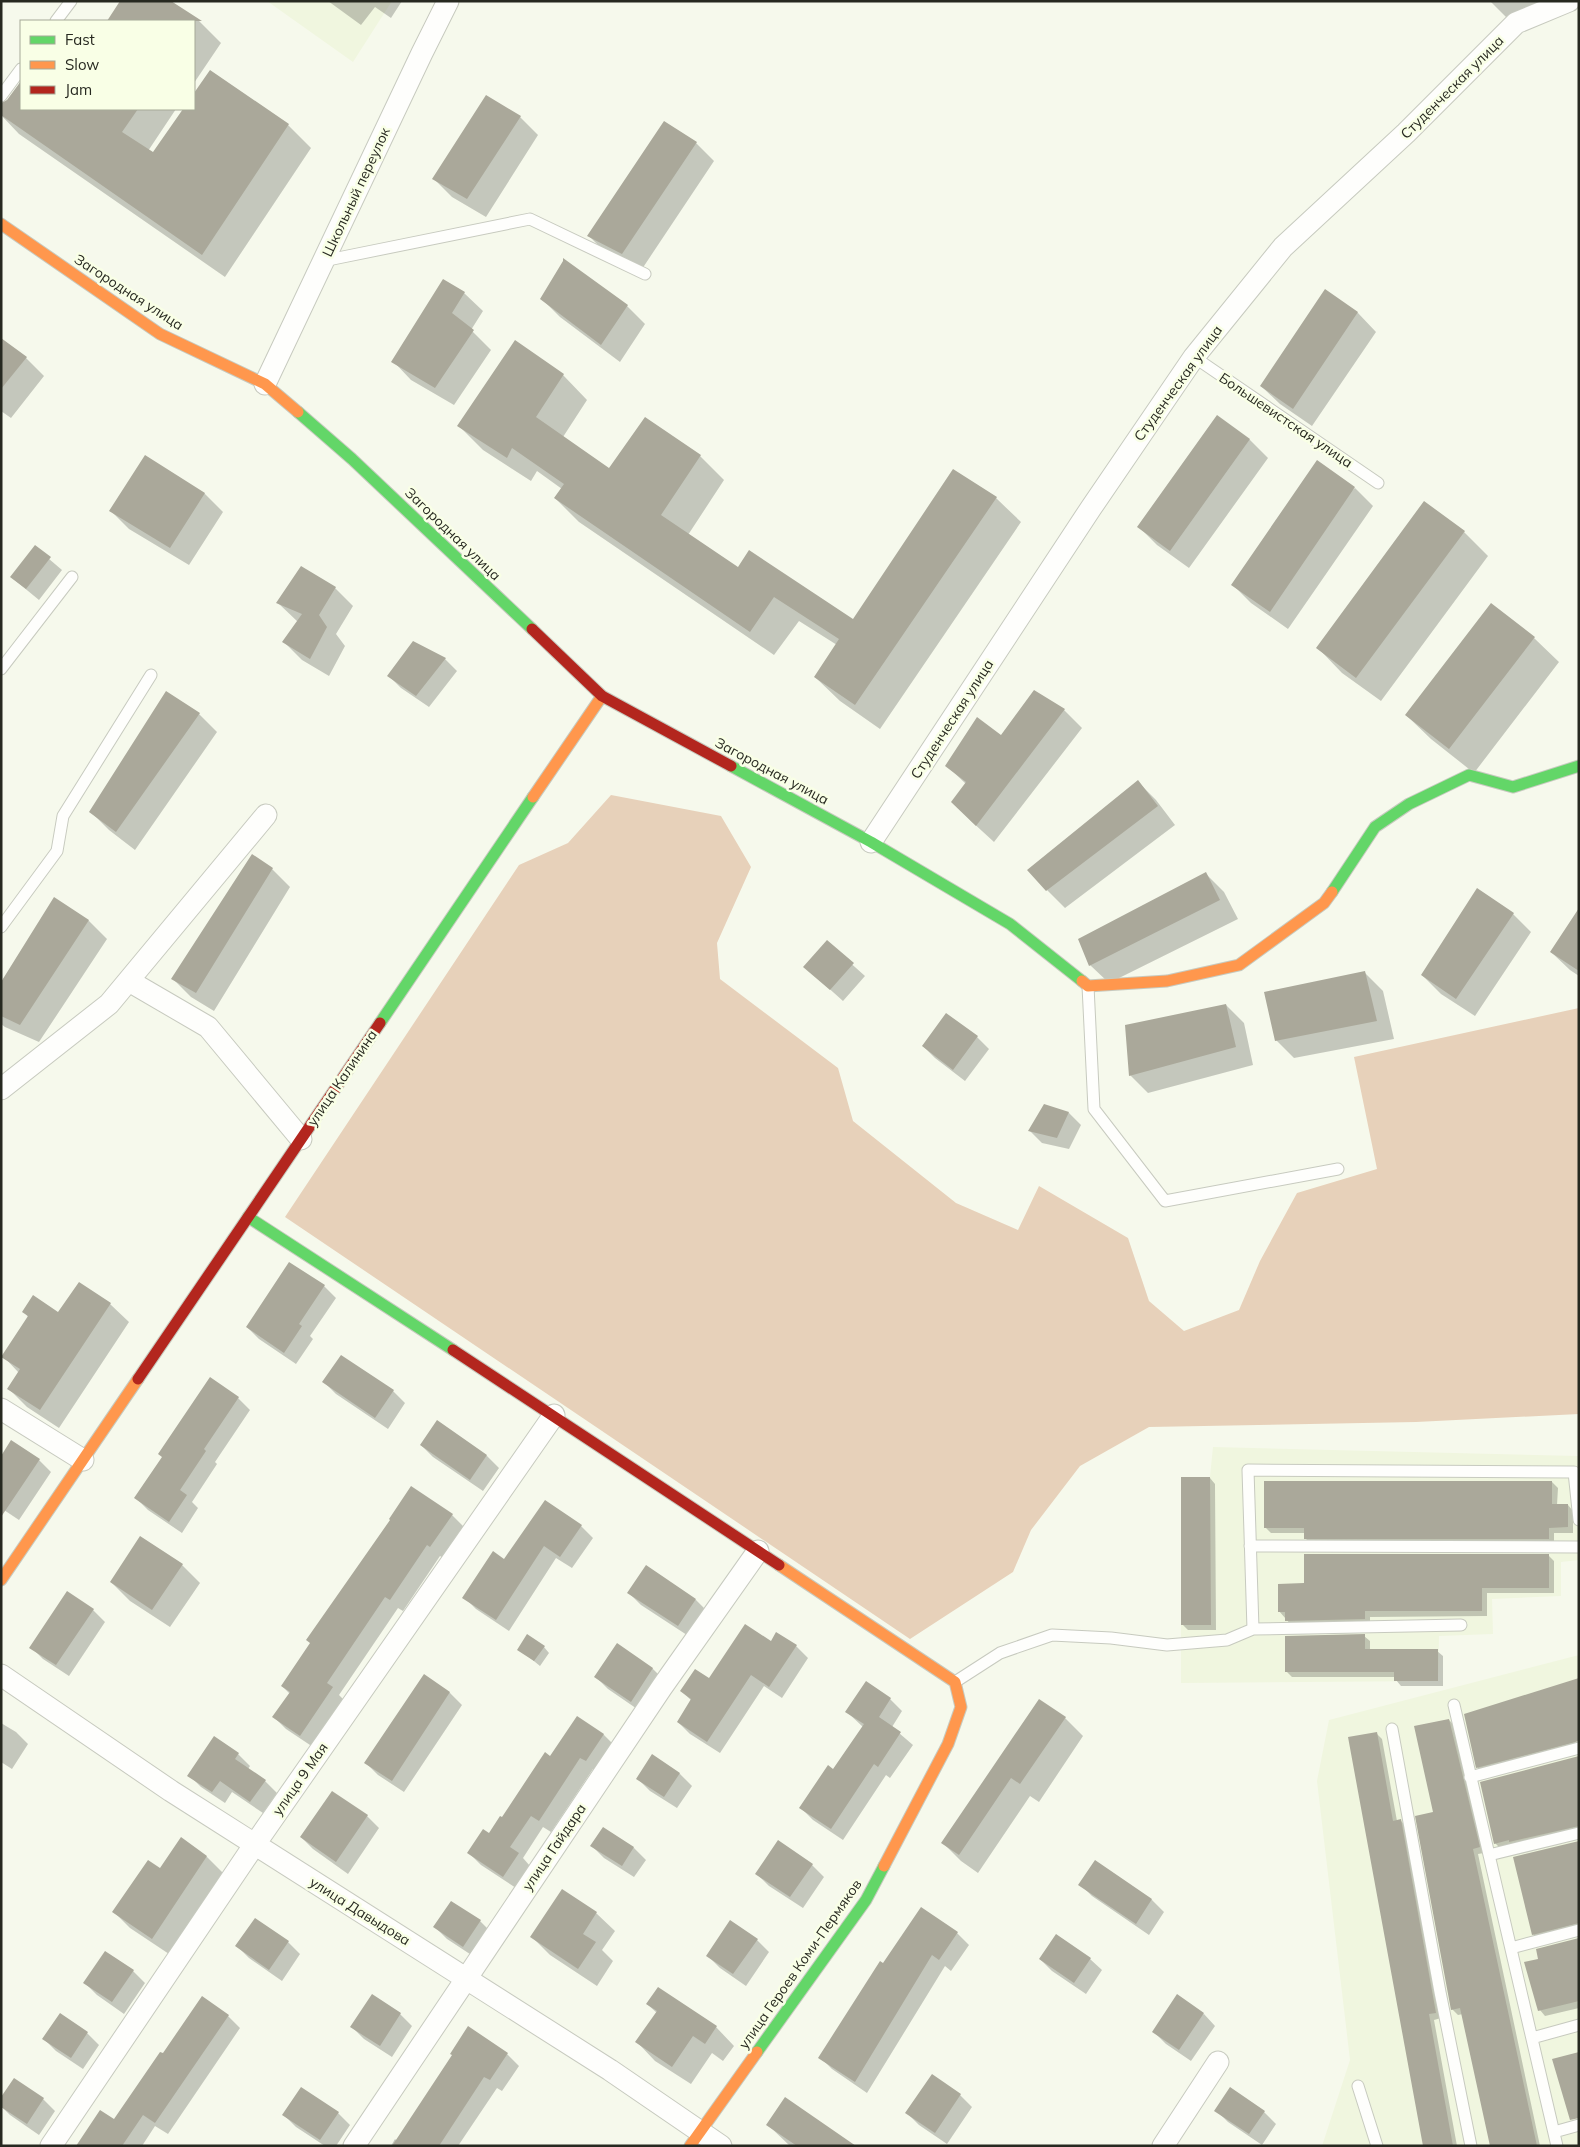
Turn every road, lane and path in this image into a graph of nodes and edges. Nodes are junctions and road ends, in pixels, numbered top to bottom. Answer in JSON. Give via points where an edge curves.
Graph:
{"nodes":[{"id":1,"x":70,"y":1,"type":"edge"},
{"id":2,"x":448,"y":1,"type":"edge"},
{"id":3,"x":1569,"y":1,"type":"edge"},
{"id":4,"x":57,"y":20,"type":"edge"},
{"id":5,"x":20,"y":70,"type":"edge"},
{"id":6,"x":1,"y":96,"type":"edge"},
{"id":7,"x":1,"y":224,"type":"edge"},
{"id":8,"x":323,"y":261,"type":"junction"},
{"id":9,"x":645,"y":274,"type":"dead end"},
{"id":10,"x":1194,"y":357,"type":"junction"},
{"id":11,"x":265,"y":384,"type":"junction"},
{"id":12,"x":1378,"y":483,"type":"dead end"},
{"id":13,"x":72,"y":577,"type":"dead end"},
{"id":14,"x":1,"y":669,"type":"edge"},
{"id":15,"x":151,"y":675,"type":"dead end"},
{"id":16,"x":602,"y":696,"type":"junction"},
{"id":17,"x":1579,"y":766,"type":"edge"},
{"id":18,"x":266,"y":815,"type":"dead end"},
{"id":19,"x":871,"y":842,"type":"junction"},
{"id":20,"x":1,"y":927,"type":"edge"},
{"id":21,"x":128,"y":981,"type":"junction"},
{"id":22,"x":1088,"y":986,"type":"junction"},
{"id":23,"x":1,"y":1089,"type":"edge"},
{"id":24,"x":301,"y":1139,"type":"junction"},
{"id":25,"x":1338,"y":1169,"type":"dead end"},
{"id":26,"x":248,"y":1217,"type":"junction"},
{"id":27,"x":1,"y":1409,"type":"edge"},
{"id":28,"x":554,"y":1415,"type":"junction"},
{"id":29,"x":83,"y":1460,"type":"junction"},
{"id":30,"x":1579,"y":1520,"type":"edge"},
{"id":31,"x":1250,"y":1546,"type":"junction"},
{"id":32,"x":1579,"y":1546,"type":"edge"},
{"id":33,"x":758,"y":1551,"type":"junction"},
{"id":34,"x":1,"y":1580,"type":"edge"},
{"id":35,"x":1461,"y":1625,"type":"dead end"},
{"id":36,"x":1253,"y":1630,"type":"junction"},
{"id":37,"x":1,"y":1675,"type":"edge"},
{"id":38,"x":955,"y":1682,"type":"junction"},
{"id":39,"x":1454,"y":1705,"type":"dead end"},
{"id":40,"x":1392,"y":1729,"type":"dead end"},
{"id":41,"x":1579,"y":1748,"type":"edge"},
{"id":42,"x":1470,"y":1777,"type":"junction"},
{"id":43,"x":1579,"y":1833,"type":"edge"},
{"id":44,"x":255,"y":1844,"type":"junction"},
{"id":45,"x":1489,"y":1855,"type":"junction"},
{"id":46,"x":1579,"y":1930,"type":"edge"},
{"id":47,"x":1510,"y":1948,"type":"junction"},
{"id":48,"x":466,"y":1978,"type":"junction"},
{"id":49,"x":1579,"y":2025,"type":"edge"},
{"id":50,"x":1532,"y":2038,"type":"junction"},
{"id":51,"x":1218,"y":2062,"type":"dead end"},
{"id":52,"x":1358,"y":2086,"type":"dead end"},
{"id":53,"x":1579,"y":2125,"type":"edge"},
{"id":54,"x":1554,"y":2132,"type":"junction"},
{"id":55,"x":695,"y":2138,"type":"edge"},
{"id":56,"x":51,"y":2146,"type":"edge"},
{"id":57,"x":354,"y":2146,"type":"edge"},
{"id":58,"x":721,"y":2146,"type":"edge"},
{"id":59,"x":1163,"y":2146,"type":"edge"},
{"id":60,"x":1377,"y":2146,"type":"edge"},
{"id":61,"x":1471,"y":2146,"type":"edge"},
{"id":62,"x":1557,"y":2146,"type":"edge"}],
"edges":[{"from":1,"to":4,"type":"lane"},
{"from":2,"to":8,"type":"street","name":"Школьный переулок"},
{"from":3,"to":10,"type":"street","name":"Студенческая улица","via":[[1516,23],[1406,133],[1283,246]]},
{"from":5,"to":6,"type":"lane"},
{"from":7,"to":11,"type":"street","name":"Загородная улица","via":[[160,334]]},
{"from":8,"to":9,"type":"lane","via":[[530,219]]},
{"from":8,"to":11,"type":"street","name":"Школьный переулок"},
{"from":10,"to":12,"type":"lane","name":"Большевистская улица"},
{"from":10,"to":19,"type":"street","name":"Студенческая улица"},
{"from":11,"to":16,"type":"street","name":"Загородная улица","via":[[352,459]]},
{"from":13,"to":14,"type":"lane"},
{"from":15,"to":20,"type":"lane","via":[[63,816],[57,852]]},
{"from":16,"to":19,"type":"street","name":"Загородная улица"},
{"from":16,"to":24,"type":"street","name":"улица Калинина"},
{"from":17,"to":22,"type":"street","via":[[1513,787],[1469,775],[1410,804],[1374,827],[1324,903],[1239,965],[1167,981]]},
{"from":18,"to":21,"type":"street"},
{"from":19,"to":22,"type":"street","name":"Загородная улица","via":[[1010,924]]},
{"from":21,"to":23,"type":"street","via":[[109,1004]]},
{"from":21,"to":24,"type":"street","via":[[208,1027]]},
{"from":22,"to":25,"type":"lane","via":[[1094,1109],[1165,1201]]},
{"from":24,"to":26,"type":"street","name":"улица Калинина"},
{"from":26,"to":28,"type":"street"},
{"from":26,"to":29,"type":"street","name":"улица Калинина"},
{"from":27,"to":29,"type":"street"},
{"from":28,"to":33,"type":"street"},
{"from":28,"to":44,"type":"street","name":"улица 9 Мая"},
{"from":29,"to":34,"type":"street","name":"улица Калинина"},
{"from":30,"to":31,"type":"lane","via":[[1574,1472],[1248,1470]]},
{"from":31,"to":32,"type":"lane"},
{"from":31,"to":36,"type":"lane"},
{"from":33,"to":38,"type":"street"},
{"from":33,"to":48,"type":"street","name":"улица Гайдара"},
{"from":35,"to":36,"type":"lane"},
{"from":36,"to":38,"type":"lane","via":[[1227,1640],[1167,1645],[1052,1635],[1000,1653]]},
{"from":37,"to":44,"type":"street","name":"улица Давыдова"},
{"from":38,"to":55,"type":"street","name":"улица Героев Коми-Пермяков","via":[[962,1707],[948,1744],[866,1900]]},
{"from":39,"to":42,"type":"lane"},
{"from":40,"to":61,"type":"lane"},
{"from":41,"to":42,"type":"lane"},
{"from":42,"to":45,"type":"lane"},
{"from":43,"to":45,"type":"lane"},
{"from":44,"to":48,"type":"street","name":"улица Давыдова"},
{"from":44,"to":56,"type":"street","name":"улица 9 Мая"},
{"from":45,"to":47,"type":"lane"},
{"from":46,"to":47,"type":"lane"},
{"from":47,"to":50,"type":"lane"},
{"from":48,"to":55,"type":"street","name":"улица Давыдова","via":[[610,2070]]},
{"from":48,"to":57,"type":"street","name":"улица Гайдара"},
{"from":49,"to":50,"type":"lane"},
{"from":50,"to":54,"type":"lane"},
{"from":51,"to":59,"type":"street"},
{"from":52,"to":60,"type":"lane"},
{"from":53,"to":54,"type":"lane"},
{"from":54,"to":62,"type":"lane"},
{"from":55,"to":58,"type":"street","name":"улица Давыдова"}]}
